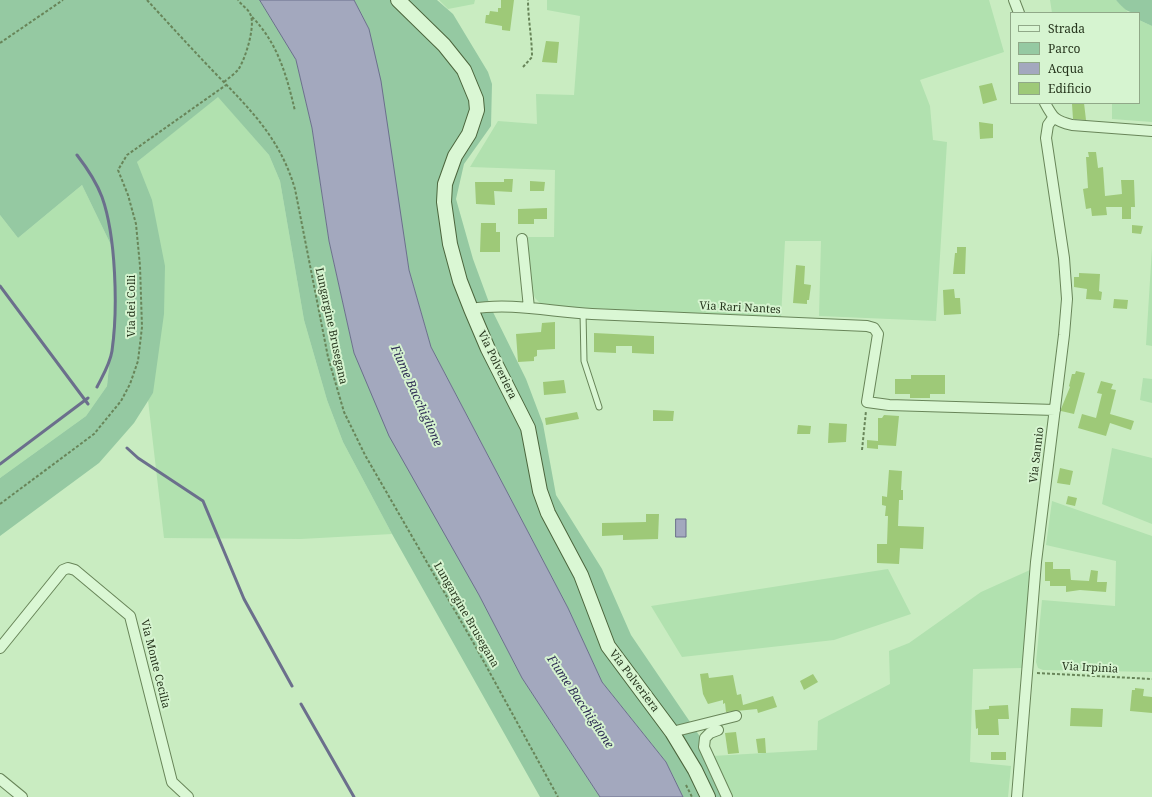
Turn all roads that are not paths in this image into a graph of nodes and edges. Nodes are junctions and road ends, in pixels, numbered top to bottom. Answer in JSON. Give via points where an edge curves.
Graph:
{"nodes":[{"id":1,"x":398,"y":0,"type":"edge"},
{"id":2,"x":1014,"y":0,"type":"edge"},
{"id":3,"x":1019,"y":12,"type":"edge"},
{"id":4,"x":1046,"y":104,"type":"edge"},
{"id":5,"x":1053,"y":118,"type":"junction"},
{"id":6,"x":1152,"y":131,"type":"edge"},
{"id":7,"x":522,"y":239,"type":"dead end"},
{"id":8,"x":528,"y":308,"type":"junction"},
{"id":9,"x":471,"y":309,"type":"junction"},
{"id":10,"x":583,"y":313,"type":"junction"},
{"id":11,"x":599,"y":407,"type":"dead end"},
{"id":12,"x":1055,"y":410,"type":"junction"},
{"id":13,"x":0,"y":648,"type":"edge"},
{"id":14,"x":736,"y":716,"type":"dead end"},
{"id":15,"x":718,"y":730,"type":"dead end"},
{"id":16,"x":672,"y":732,"type":"junction"},
{"id":17,"x":0,"y":780,"type":"edge"},
{"id":18,"x":22,"y":797,"type":"edge"},
{"id":19,"x":188,"y":797,"type":"edge"},
{"id":20,"x":708,"y":797,"type":"edge"},
{"id":21,"x":727,"y":797,"type":"edge"},
{"id":22,"x":1017,"y":797,"type":"edge"}],
"edges":[{"from":1,"to":9,"type":"street","name":"Via Polveriera","via":[[439,40],[460,65],[470,80],[476,99],[477,110],[469,134],[455,156],[445,184],[444,202],[450,244]]},
{"from":2,"to":3,"type":"street"},
{"from":4,"to":5,"type":"street"},
{"from":5,"to":6,"type":"street","via":[[1072,125]]},
{"from":5,"to":12,"type":"street","name":"Via Sannio","via":[[1048,125],[1046,138],[1064,258],[1067,299]]},
{"from":7,"to":8,"type":"street"},
{"from":8,"to":9,"type":"street","name":"Via Rari Nantes"},
{"from":8,"to":10,"type":"street","name":"Via Rari Nantes"},
{"from":9,"to":16,"type":"street","name":"Via Polveriera","via":[[528,428],[540,491],[548,513],[581,575],[608,646]]},
{"from":10,"to":11,"type":"lane","via":[[584,361]]},
{"from":10,"to":12,"type":"street","name":"Via Rari Nantes","via":[[874,328],[878,334],[878,342],[868,402],[889,405]]},
{"from":12,"to":22,"type":"street","name":"Via Sannio","via":[[1036,562]]},
{"from":13,"to":19,"type":"street","name":"Via Monte Cecilia","via":[[63,570],[75,570],[130,616],[172,782]]},
{"from":14,"to":16,"type":"street"},
{"from":15,"to":21,"type":"street","via":[[705,738],[704,747]]},
{"from":16,"to":20,"type":"street","name":"Via Polveriera"},
{"from":17,"to":18,"type":"street"}]}
